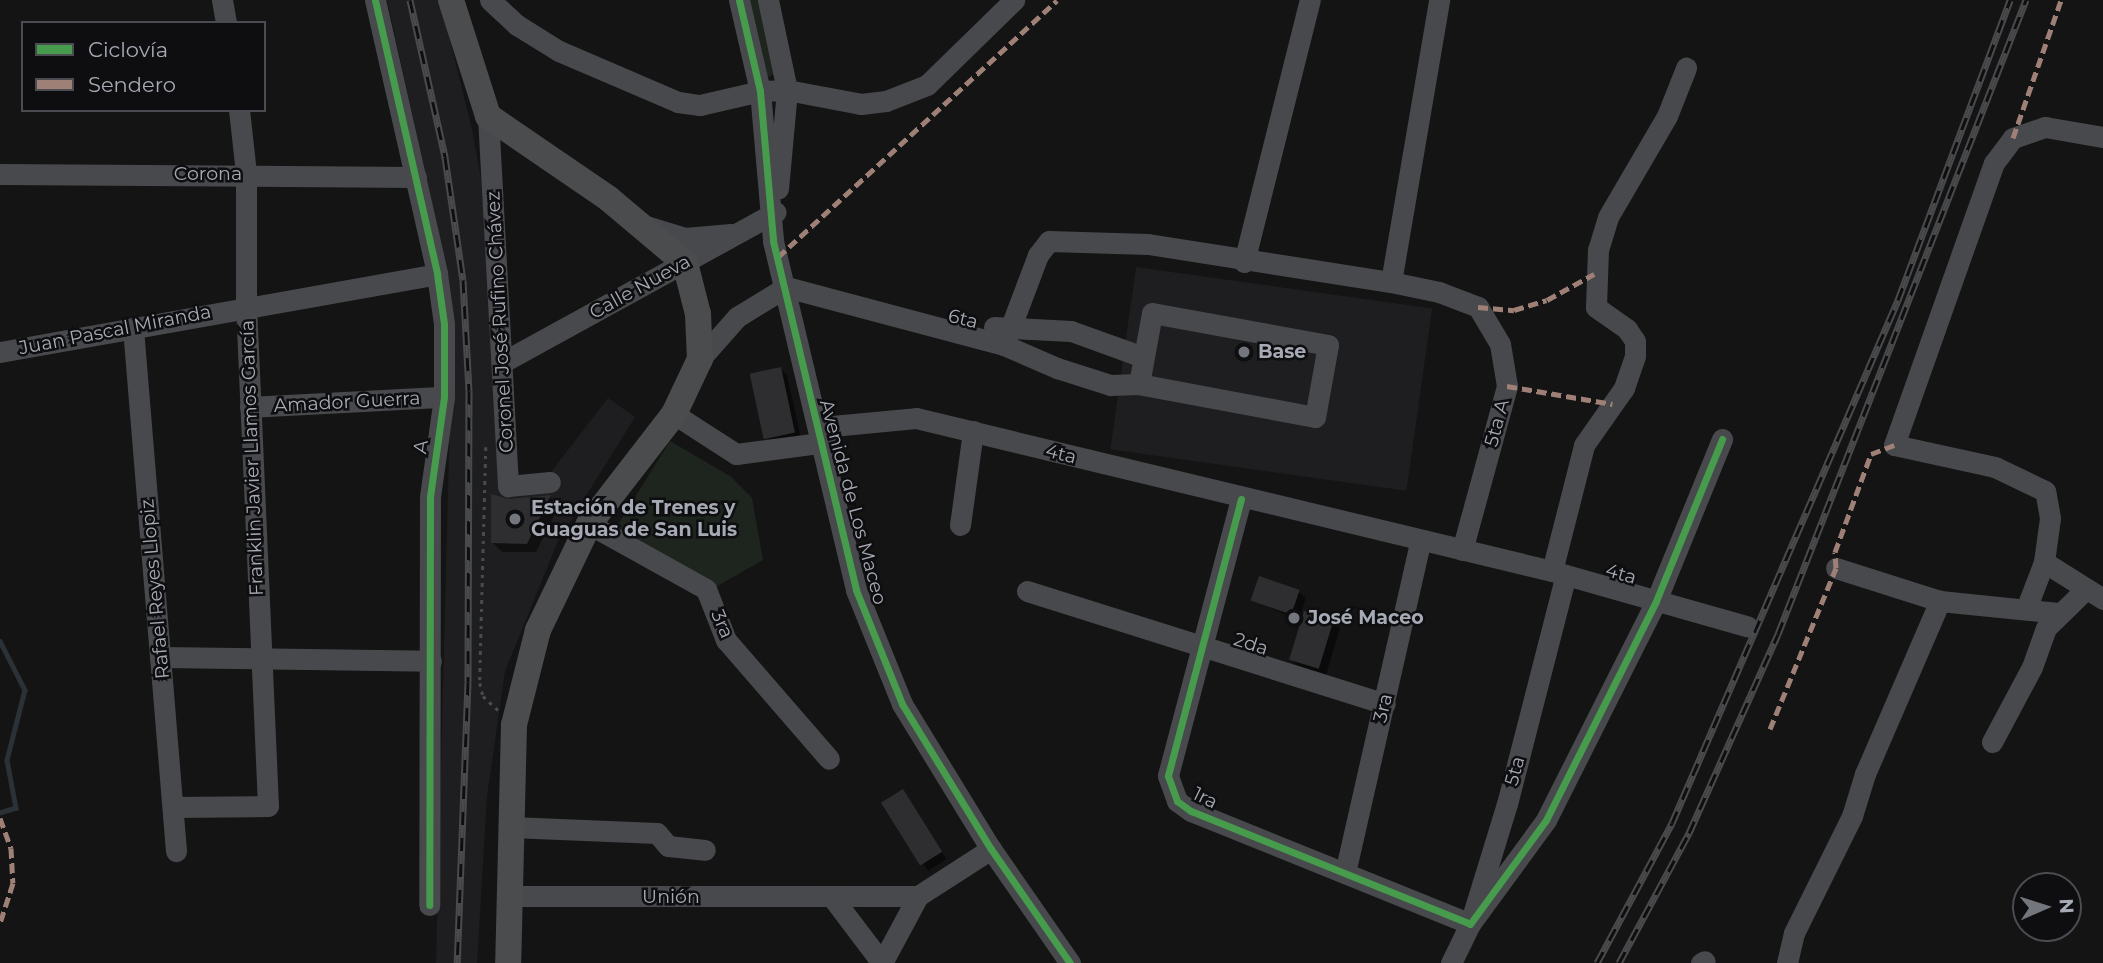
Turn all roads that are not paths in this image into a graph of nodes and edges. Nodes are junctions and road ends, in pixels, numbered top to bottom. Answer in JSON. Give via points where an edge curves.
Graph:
{"nodes":[{"id":1,"x":222,"y":0,"type":"edge"},
{"id":2,"x":375,"y":0,"type":"edge"},
{"id":3,"x":451,"y":0,"type":"edge"},
{"id":4,"x":489,"y":0,"type":"edge"},
{"id":5,"x":739,"y":0,"type":"edge"},
{"id":6,"x":768,"y":0,"type":"edge"},
{"id":7,"x":1014,"y":0,"type":"edge"},
{"id":8,"x":1310,"y":0,"type":"edge"},
{"id":9,"x":1439,"y":0,"type":"edge"},
{"id":10,"x":226,"y":21,"type":"edge"},
{"id":11,"x":1686,"y":68,"type":"dead end"},
{"id":12,"x":788,"y":90,"type":"junction"},
{"id":13,"x":760,"y":91,"type":"junction"},
{"id":14,"x":239,"y":112,"type":"edge"},
{"id":15,"x":488,"y":116,"type":"junction"},
{"id":16,"x":2103,"y":137,"type":"edge"},
{"id":17,"x":246,"y":173,"type":"junction"},
{"id":18,"x":0,"y":174,"type":"edge"},
{"id":19,"x":416,"y":177,"type":"junction"},
{"id":20,"x":773,"y":214,"type":"junction"},
{"id":21,"x":645,"y":226,"type":"junction"},
{"id":22,"x":740,"y":233,"type":"junction"},
{"id":23,"x":685,"y":262,"type":"junction"},
{"id":24,"x":1244,"y":262,"type":"junction"},
{"id":25,"x":437,"y":274,"type":"junction"},
{"id":26,"x":784,"y":281,"type":"junction"},
{"id":27,"x":1391,"y":282,"type":"junction"},
{"id":28,"x":246,"y":305,"type":"junction"},
{"id":29,"x":133,"y":328,"type":"junction"},
{"id":30,"x":1005,"y":337,"type":"junction"},
{"id":31,"x":0,"y":352,"type":"edge"},
{"id":32,"x":1143,"y":357,"type":"junction"},
{"id":33,"x":700,"y":359,"type":"junction"},
{"id":34,"x":503,"y":362,"type":"junction"},
{"id":35,"x":1139,"y":384,"type":"junction"},
{"id":36,"x":444,"y":397,"type":"junction"},
{"id":37,"x":250,"y":407,"type":"junction"},
{"id":38,"x":674,"y":414,"type":"junction"},
{"id":39,"x":973,"y":432,"type":"junction"},
{"id":40,"x":1722,"y":439,"type":"dead end"},
{"id":41,"x":820,"y":443,"type":"junction"},
{"id":42,"x":550,"y":482,"type":"dead end"},
{"id":43,"x":1241,"y":499,"type":"junction"},
{"id":44,"x":589,"y":524,"type":"junction"},
{"id":45,"x":960,"y":525,"type":"dead end"},
{"id":46,"x":1420,"y":542,"type":"junction"},
{"id":47,"x":1462,"y":550,"type":"junction"},
{"id":48,"x":2044,"y":562,"type":"junction"},
{"id":49,"x":1836,"y":568,"type":"dead end"},
{"id":50,"x":1559,"y":573,"type":"junction"},
{"id":51,"x":1027,"y":591,"type":"dead end"},
{"id":52,"x":2094,"y":595,"type":"edge"},
{"id":53,"x":1657,"y":601,"type":"junction"},
{"id":54,"x":1940,"y":601,"type":"junction"},
{"id":55,"x":2026,"y":609,"type":"junction"},
{"id":56,"x":2058,"y":613,"type":"junction"},
{"id":57,"x":1747,"y":626,"type":"dead end"},
{"id":58,"x":1203,"y":646,"type":"junction"},
{"id":59,"x":160,"y":657,"type":"junction"},
{"id":60,"x":261,"y":658,"type":"junction"},
{"id":61,"x":431,"y":662,"type":"junction"},
{"id":62,"x":1385,"y":704,"type":"junction"},
{"id":63,"x":1992,"y":742,"type":"dead end"},
{"id":64,"x":829,"y":759,"type":"dead end"},
{"id":65,"x":173,"y":807,"type":"junction"},
{"id":66,"x":511,"y":827,"type":"junction"},
{"id":67,"x":990,"y":849,"type":"junction"},
{"id":68,"x":705,"y":850,"type":"dead end"},
{"id":69,"x":176,"y":851,"type":"dead end"},
{"id":70,"x":1345,"y":873,"type":"junction"},
{"id":71,"x":918,"y":896,"type":"junction"},
{"id":72,"x":510,"y":897,"type":"junction"},
{"id":73,"x":832,"y":897,"type":"junction"},
{"id":74,"x":429,"y":905,"type":"dead end"},
{"id":75,"x":1470,"y":924,"type":"junction"},
{"id":76,"x":508,"y":963,"type":"edge"},
{"id":77,"x":882,"y":963,"type":"edge"},
{"id":78,"x":1070,"y":963,"type":"edge"},
{"id":79,"x":1451,"y":963,"type":"edge"},
{"id":80,"x":1787,"y":963,"type":"edge"}],
"edges":[{"from":1,"to":10,"type":"street"},
{"from":2,"to":19,"type":"street","name":"A"},
{"from":3,"to":15,"type":"main road","name":"Coronel José Rufino Chávez"},
{"from":4,"to":13,"type":"street","via":[[517,25],[559,51],[678,102],[700,105]]},
{"from":5,"to":13,"type":"street","name":"Avenida de Los Maceo"},
{"from":6,"to":12,"type":"street","name":"Avenida de Los Maceo"},
{"from":7,"to":12,"type":"street","via":[[927,85],[886,101],[861,104]]},
{"from":8,"to":24,"type":"street"},
{"from":9,"to":27,"type":"street"},
{"from":11,"to":50,"type":"street","name":"5ta","via":[[1667,116],[1608,217],[1594,274],[1595,307],[1627,329],[1635,341],[1635,356],[1624,387],[1584,445]]},
{"from":12,"to":13,"type":"street"},
{"from":12,"to":20,"type":"street","name":"Avenida de Los Maceo"},
{"from":13,"to":20,"type":"street","name":"Avenida de Los Maceo"},
{"from":14,"to":17,"type":"street","name":"Franklin Javier Llamos García"},
{"from":15,"to":21,"type":"main road"},
{"from":15,"to":34,"type":"street","name":"Coronel José Rufino Chávez"},
{"from":16,"to":48,"type":"street","via":[[2045,127],[2013,138],[1994,163],[1894,446],[1995,467],[2045,491],[2050,518]]},
{"from":17,"to":18,"type":"street","name":"Corona"},
{"from":17,"to":19,"type":"street","name":"Corona"},
{"from":17,"to":28,"type":"street","name":"Franklin Javier Llamos García"},
{"from":19,"to":25,"type":"street","name":"A"},
{"from":20,"to":22,"type":"street","name":"Calle Nueva"},
{"from":20,"to":26,"type":"street","name":"Avenida de Los Maceo"},
{"from":21,"to":22,"type":"street","via":[[685,238]]},
{"from":21,"to":23,"type":"main road"},
{"from":22,"to":23,"type":"street","name":"Calle Nueva"},
{"from":23,"to":33,"type":"main road","via":[[694,291]]},
{"from":23,"to":34,"type":"street","name":"Calle Nueva"},
{"from":24,"to":27,"type":"street","name":"5ta A"},
{"from":24,"to":30,"type":"street","name":"5ta A","via":[[1148,244],[1049,240],[1038,255]]},
{"from":25,"to":28,"type":"street","name":"Juan Pascal Miranda"},
{"from":25,"to":36,"type":"street","name":"A","via":[[444,324]]},
{"from":26,"to":30,"type":"street","name":"6ta"},
{"from":26,"to":33,"type":"street","via":[[737,317]]},
{"from":26,"to":41,"type":"street","name":"Avenida de Los Maceo"},
{"from":27,"to":47,"type":"street","name":"5ta A","via":[[1439,292],[1478,307],[1500,344],[1507,386]]},
{"from":28,"to":29,"type":"street","name":"Juan Pascal Miranda"},
{"from":28,"to":37,"type":"street","name":"Franklin Javier Llamos García"},
{"from":29,"to":31,"type":"street","name":"Juan Pascal Miranda"},
{"from":29,"to":59,"type":"street","name":"Rafael Reyes Llopiz"},
{"from":30,"to":32,"type":"street","name":"6ta","via":[[1071,331]]},
{"from":30,"to":35,"type":"street","name":"6ta","via":[[1100,381]]},
{"from":32,"to":35,"type":"street"},
{"from":32,"to":35,"type":"street","name":"6ta","via":[[1152,313],[1328,345],[1315,417]]},
{"from":33,"to":38,"type":"main road"},
{"from":34,"to":42,"type":"street","name":"Coronel José Rufino Chávez","via":[[508,486]]},
{"from":36,"to":37,"type":"street","name":"Amador Guerra"},
{"from":36,"to":61,"type":"street","name":"A","via":[[430,496]]},
{"from":37,"to":60,"type":"street","name":"Franklin Javier Llamos García"},
{"from":38,"to":41,"type":"street","name":"4ta","via":[[736,454]]},
{"from":38,"to":44,"type":"main road"},
{"from":39,"to":41,"type":"street","name":"4ta","via":[[916,418],[832,426]]},
{"from":39,"to":43,"type":"street","name":"4ta"},
{"from":39,"to":45,"type":"street"},
{"from":40,"to":53,"type":"street"},
{"from":41,"to":67,"type":"street","name":"Avenida de Los Maceo","via":[[856,590],[902,704]]},
{"from":43,"to":46,"type":"street","name":"4ta"},
{"from":43,"to":58,"type":"street","name":"1ra"},
{"from":44,"to":64,"type":"street","name":"3ra","via":[[706,590],[726,640]]},
{"from":44,"to":66,"type":"main road","via":[[538,630],[514,725]]},
{"from":46,"to":47,"type":"street","name":"4ta"},
{"from":46,"to":62,"type":"street","name":"3ra"},
{"from":47,"to":50,"type":"street","name":"4ta"},
{"from":48,"to":52,"type":"street"},
{"from":48,"to":55,"type":"street"},
{"from":49,"to":54,"type":"street"},
{"from":50,"to":53,"type":"street","name":"4ta"},
{"from":50,"to":75,"type":"street","name":"5ta","via":[[1507,804]]},
{"from":51,"to":58,"type":"street","name":"2da"},
{"from":52,"to":56,"type":"street"},
{"from":53,"to":57,"type":"street","name":"4ta"},
{"from":53,"to":75,"type":"street","via":[[1546,820]]},
{"from":54,"to":55,"type":"street"},
{"from":54,"to":80,"type":"street","via":[[1865,774],[1852,816],[1794,933]]},
{"from":55,"to":56,"type":"street"},
{"from":56,"to":63,"type":"street","via":[[2046,628],[2032,667]]},
{"from":58,"to":62,"type":"street","name":"2da"},
{"from":58,"to":70,"type":"street","name":"1ra","via":[[1168,776],[1177,801]]},
{"from":59,"to":60,"type":"street"},
{"from":59,"to":65,"type":"street","name":"Rafael Reyes Llopiz"},
{"from":60,"to":61,"type":"street"},
{"from":60,"to":65,"type":"street","name":"Franklin Javier Llamos García","via":[[268,806]]},
{"from":61,"to":74,"type":"street","name":"A"},
{"from":62,"to":70,"type":"street","name":"3ra"},
{"from":65,"to":69,"type":"street","name":"Rafael Reyes Llopiz"},
{"from":66,"to":68,"type":"street","via":[[657,833],[668,846]]},
{"from":66,"to":72,"type":"main road"},
{"from":67,"to":71,"type":"street"},
{"from":67,"to":78,"type":"street","name":"Avenida de Los Maceo"},
{"from":70,"to":75,"type":"street","name":"1ra"},
{"from":71,"to":73,"type":"street","name":"Unión"},
{"from":71,"to":77,"type":"street"},
{"from":72,"to":73,"type":"street","name":"Unión"},
{"from":72,"to":76,"type":"main road"},
{"from":73,"to":77,"type":"street"},
{"from":75,"to":79,"type":"street","name":"5ta"}]}
